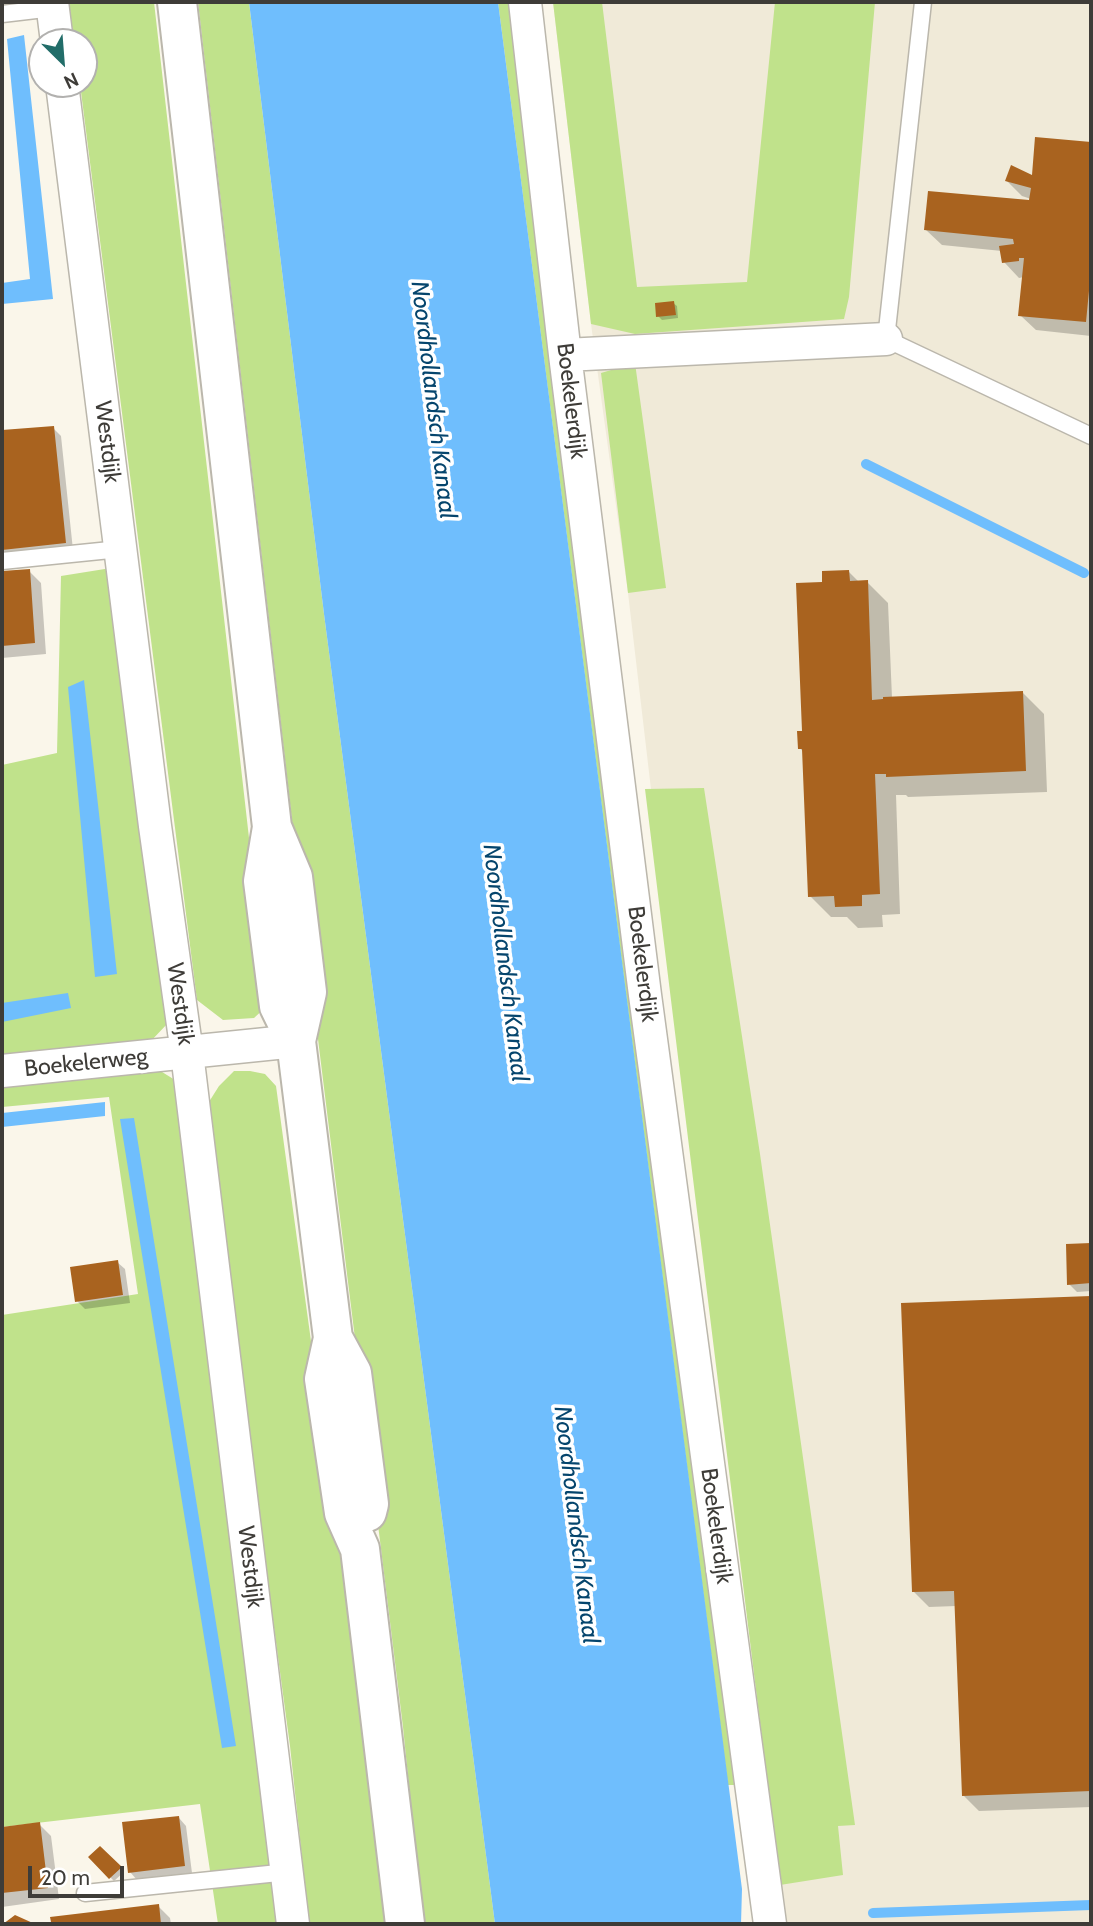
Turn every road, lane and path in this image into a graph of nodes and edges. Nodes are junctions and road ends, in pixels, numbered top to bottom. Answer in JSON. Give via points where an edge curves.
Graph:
{"nodes":[{"id":1,"x":177,"y":2,"type":"edge"},
{"id":2,"x":525,"y":2,"type":"edge"},
{"id":3,"x":923,"y":2,"type":"edge"},
{"id":4,"x":53,"y":5,"type":"edge"},
{"id":5,"x":2,"y":14,"type":"edge"},
{"id":6,"x":55,"y":28,"type":"edge"},
{"id":7,"x":64,"y":98,"type":"edge"},
{"id":8,"x":887,"y":340,"type":"junction"},
{"id":9,"x":565,"y":355,"type":"junction"},
{"id":10,"x":1091,"y":436,"type":"edge"},
{"id":11,"x":120,"y":549,"type":"junction"},
{"id":12,"x":2,"y":561,"type":"edge"},
{"id":13,"x":296,"y":1041,"type":"junction"},
{"id":14,"x":187,"y":1053,"type":"junction"},
{"id":15,"x":2,"y":1071,"type":"edge"},
{"id":16,"x":288,"y":1872,"type":"junction"},
{"id":17,"x":85,"y":1893,"type":"dead end"},
{"id":18,"x":293,"y":1924,"type":"edge"},
{"id":19,"x":405,"y":1924,"type":"edge"},
{"id":20,"x":769,"y":1924,"type":"edge"}],
"edges":[{"from":1,"to":13,"type":"main road","via":[[272,827],[293,877],[307,992]]},
{"from":2,"to":9,"type":"street","name":"Boekelerdijk"},
{"from":3,"to":8,"type":"lane"},
{"from":4,"to":5,"type":"lane"},
{"from":4,"to":6,"type":"street"},
{"from":7,"to":11,"type":"street","name":"Westdijk"},
{"from":8,"to":9,"type":"street"},
{"from":8,"to":10,"type":"lane"},
{"from":9,"to":20,"type":"street","name":"Boekelerdijk"},
{"from":11,"to":12,"type":"lane"},
{"from":11,"to":14,"type":"street","name":"Westdijk"},
{"from":13,"to":14,"type":"street","name":"Boekelerweg"},
{"from":13,"to":19,"type":"main road","via":[[333,1338],[352,1373],[369,1504],[360,1549]]},
{"from":14,"to":15,"type":"street","name":"Boekelerweg"},
{"from":14,"to":16,"type":"street","name":"Westdijk"},
{"from":16,"to":17,"type":"lane"},
{"from":16,"to":18,"type":"street","name":"Westdijk"}]}
